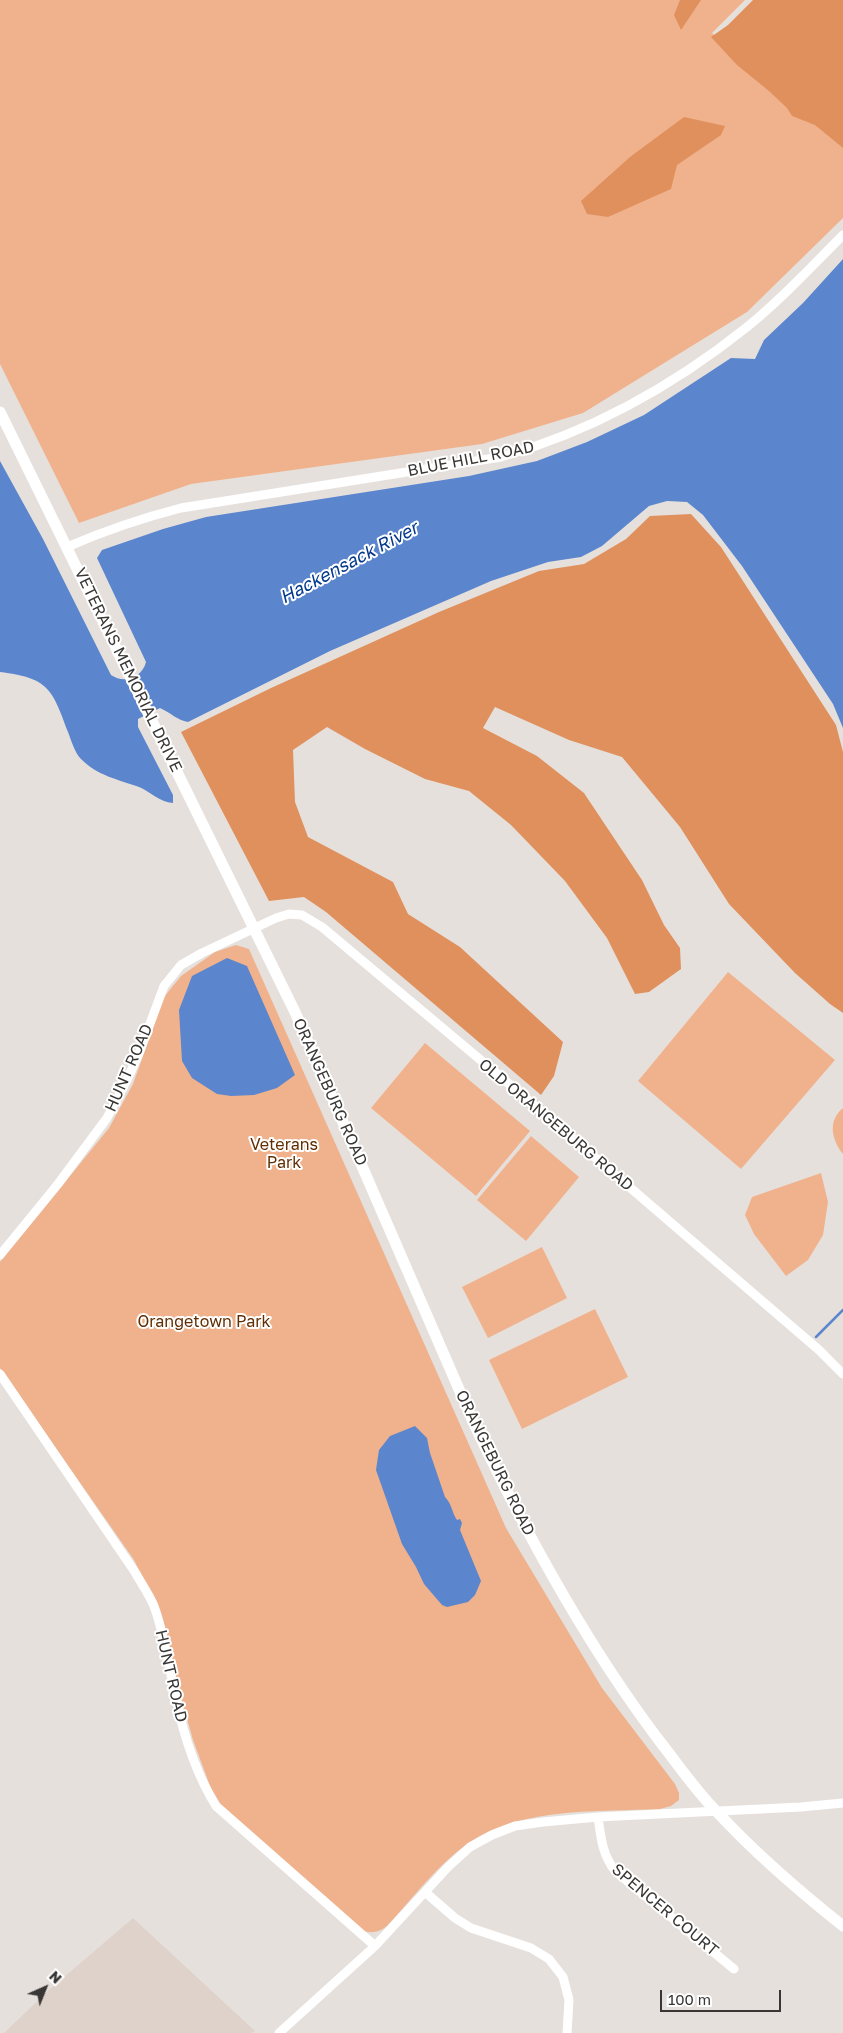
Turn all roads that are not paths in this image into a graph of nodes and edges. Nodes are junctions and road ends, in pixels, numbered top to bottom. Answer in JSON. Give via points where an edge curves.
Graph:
{"nodes":[{"id":1,"x":843,"y":235,"type":"edge"},
{"id":2,"x":0,"y":412,"type":"edge"},
{"id":3,"x":68,"y":547,"type":"junction"},
{"id":4,"x":255,"y":928,"type":"junction"},
{"id":5,"x":0,"y":1255,"type":"edge"},
{"id":6,"x":0,"y":1374,"type":"edge"},
{"id":7,"x":843,"y":1374,"type":"edge"},
{"id":8,"x":843,"y":1803,"type":"edge"},
{"id":9,"x":716,"y":1811,"type":"junction"},
{"id":10,"x":598,"y":1817,"type":"junction"},
{"id":11,"x":425,"y":1892,"type":"junction"},
{"id":12,"x":843,"y":1926,"type":"edge"},
{"id":13,"x":375,"y":1946,"type":"junction"},
{"id":14,"x":734,"y":1969,"type":"dead end"},
{"id":15,"x":279,"y":2033,"type":"edge"},
{"id":16,"x":567,"y":2033,"type":"edge"}],
"edges":[{"from":1,"to":3,"type":"street","name":"BLUE HILL ROAD","via":[[749,326],[708,357],[656,391],[577,432],[501,457],[181,508],[89,537]]},
{"from":2,"to":3,"type":"main road","name":"VETERANS MEMORIAL DRIVE"},
{"from":3,"to":4,"type":"main road","name":"VETERANS MEMORIAL DRIVE"},
{"from":4,"to":5,"type":"street","name":"HUNT ROAD","via":[[194,957],[171,977],[158,1000],[138,1056],[107,1118]]},
{"from":4,"to":7,"type":"street","name":"OLD ORANGEBURG ROAD","via":[[276,918],[296,914],[322,927],[513,1087]]},
{"from":4,"to":9,"type":"main road","name":"ORANGEBURG ROAD","via":[[296,1012],[506,1493],[569,1608],[603,1662]]},
{"from":6,"to":13,"type":"street","name":"HUNT ROAD","via":[[135,1572],[153,1604],[163,1634],[185,1734],[198,1772],[216,1806]]},
{"from":8,"to":9,"type":"street"},
{"from":9,"to":10,"type":"street"},
{"from":9,"to":12,"type":"main road","name":"ORANGEBURG ROAD","via":[[760,1856]]},
{"from":10,"to":11,"type":"street","via":[[515,1826],[492,1835],[470,1848]]},
{"from":10,"to":14,"type":"street","name":"SPENCER COURT","via":[[602,1848],[615,1871]]},
{"from":11,"to":13,"type":"street"},
{"from":11,"to":16,"type":"street","via":[[471,1928],[531,1948],[549,1959],[563,1977],[569,2000]]},
{"from":13,"to":15,"type":"street"}]}
